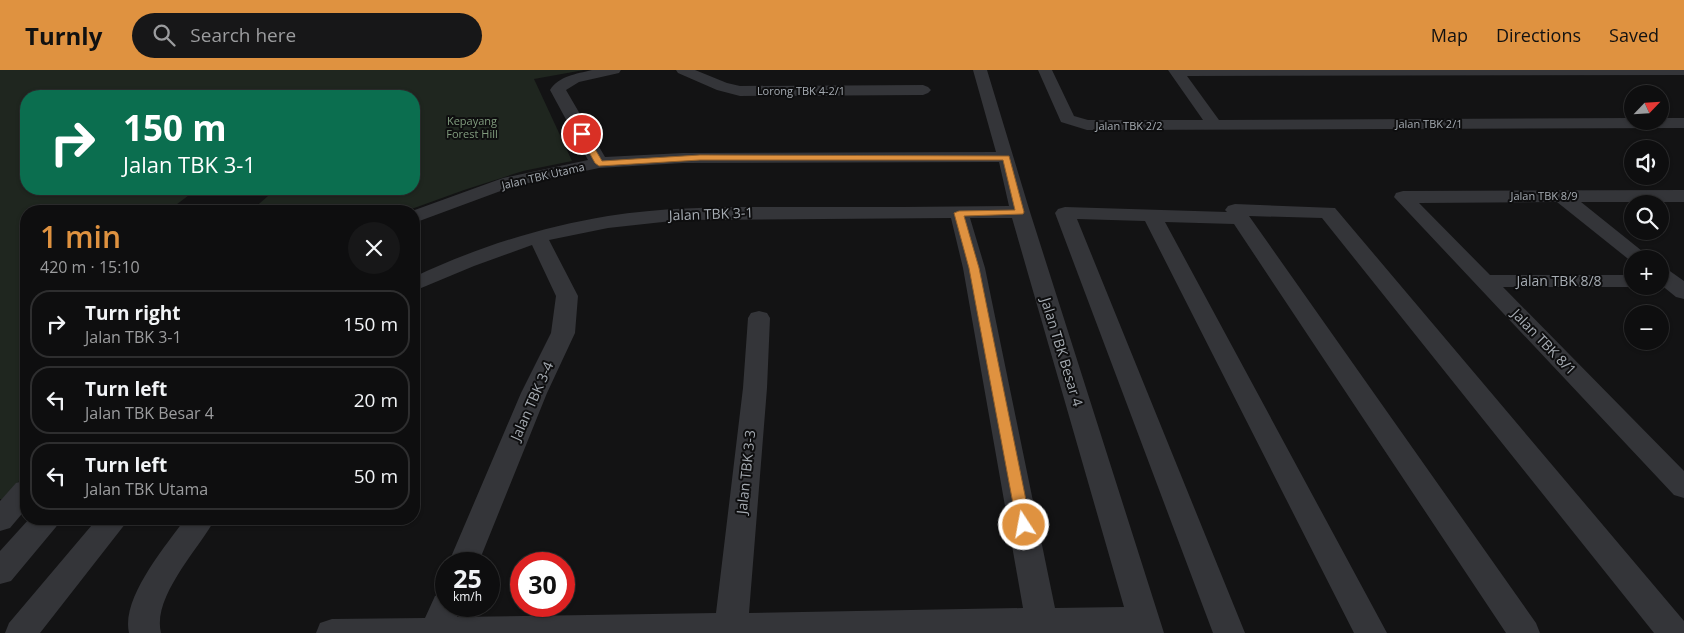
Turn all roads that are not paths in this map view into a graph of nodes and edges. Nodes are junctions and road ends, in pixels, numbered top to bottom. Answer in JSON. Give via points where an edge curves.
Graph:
{"nodes":[{"id":1,"x":614,"y":70,"type":"edge"},
{"id":2,"x":683,"y":70,"type":"edge"},
{"id":3,"x":980,"y":70,"type":"edge"},
{"id":4,"x":1045,"y":70,"type":"edge"},
{"id":5,"x":1175,"y":71,"type":"edge"},
{"id":6,"x":1334,"y":71,"type":"edge"},
{"id":7,"x":1454,"y":71,"type":"edge"},
{"id":8,"x":1579,"y":71,"type":"edge"},
{"id":9,"x":1684,"y":71,"type":"edge"},
{"id":10,"x":923,"y":90,"type":"dead end"},
{"id":11,"x":1684,"y":124,"type":"edge"},
{"id":12,"x":1215,"y":126,"type":"junction"},
{"id":13,"x":1006,"y":157,"type":"junction"},
{"id":14,"x":599,"y":163,"type":"junction"},
{"id":15,"x":1561,"y":196,"type":"junction"},
{"id":16,"x":1684,"y":196,"type":"edge"},
{"id":17,"x":1403,"y":197,"type":"joint"},
{"id":18,"x":1020,"y":212,"type":"junction"},
{"id":19,"x":959,"y":213,"type":"junction"},
{"id":20,"x":420,"y":215,"type":"edge"},
{"id":21,"x":1152,"y":216,"type":"junction"},
{"id":22,"x":1239,"y":218,"type":"junction"},
{"id":23,"x":538,"y":238,"type":"junction"},
{"id":24,"x":1630,"y":250,"type":"edge"},
{"id":25,"x":1485,"y":281,"type":"junction"},
{"id":26,"x":1624,"y":281,"type":"edge"},
{"id":27,"x":420,"y":282,"type":"edge"},
{"id":28,"x":759,"y":318,"type":"dead end"},
{"id":29,"x":1684,"y":488,"type":"edge"},
{"id":30,"x":20,"y":497,"type":"edge"},
{"id":31,"x":0,"y":520,"type":"edge"},
{"id":32,"x":41,"y":525,"type":"edge"},
{"id":33,"x":109,"y":525,"type":"edge"},
{"id":34,"x":196,"y":525,"type":"edge"},
{"id":35,"x":468,"y":552,"type":"edge"},
{"id":36,"x":0,"y":572,"type":"edge"},
{"id":37,"x":441,"y":618,"type":"edge"},
{"id":38,"x":1042,"y":622,"type":"junction"},
{"id":39,"x":731,"y":627,"type":"junction"},
{"id":40,"x":1146,"y":627,"type":"edge"},
{"id":41,"x":21,"y":633,"type":"edge"},
{"id":42,"x":145,"y":633,"type":"edge"},
{"id":43,"x":332,"y":633,"type":"edge"},
{"id":44,"x":1228,"y":633,"type":"edge"},
{"id":45,"x":1370,"y":633,"type":"edge"},
{"id":46,"x":1524,"y":633,"type":"edge"},
{"id":47,"x":1674,"y":633,"type":"edge"}],
"edges":[{"from":1,"to":14,"type":"street","via":[[562,83],[558,90]]},
{"from":2,"to":10,"type":"street","name":"Lorong TBK 4-2/1","via":[[740,91]]},
{"from":3,"to":13,"type":"street","name":"Jalan TBK Besar 4"},
{"from":4,"to":12,"type":"street","name":"Jalan TBK 2/2","via":[[1067,119],[1088,125]]},
{"from":5,"to":6,"type":"street"},
{"from":5,"to":12,"type":"street"},
{"from":6,"to":7,"type":"street"},
{"from":7,"to":8,"type":"street"},
{"from":8,"to":9,"type":"street"},
{"from":11,"to":12,"type":"street","name":"Jalan TBK 2/1"},
{"from":13,"to":14,"type":"street","name":"Jalan TBK Utama","via":[[683,158]]},
{"from":13,"to":18,"type":"street","name":"Jalan TBK Besar 4"},
{"from":14,"to":20,"type":"street","name":"Jalan TBK Utama","via":[[509,182]]},
{"from":15,"to":16,"type":"street","name":"Jalan TBK 8/9"},
{"from":15,"to":17,"type":"street","name":"Jalan TBK 8/9"},
{"from":15,"to":24,"type":"street"},
{"from":17,"to":25,"type":"street","name":"Jalan TBK 8/1"},
{"from":18,"to":19,"type":"street","name":"Jalan TBK 3-1"},
{"from":18,"to":40,"type":"street","name":"Jalan TBK Besar 4"},
{"from":19,"to":23,"type":"street","name":"Jalan TBK 3-1","via":[[722,212],[637,218]]},
{"from":19,"to":38,"type":"street","via":[[974,268]]},
{"from":21,"to":22,"type":"street"},
{"from":21,"to":44,"type":"street","via":[[1065,213]]},
{"from":21,"to":45,"type":"street"},
{"from":22,"to":46,"type":"street"},
{"from":22,"to":47,"type":"street","via":[[1234,210],[1328,212]]},
{"from":23,"to":27,"type":"street","name":"Jalan TBK 3-1"},
{"from":23,"to":35,"type":"street","name":"Jalan TBK 3-4","via":[[567,296],[563,333],[534,393]]},
{"from":25,"to":26,"type":"street","name":"Jalan TBK 8/8"},
{"from":25,"to":29,"type":"street","name":"Jalan TBK 8/1"},
{"from":28,"to":39,"type":"street","name":"Jalan TBK 3-3"},
{"from":30,"to":31,"type":"street"},
{"from":32,"to":36,"type":"street"},
{"from":33,"to":41,"type":"street"},
{"from":34,"to":42,"type":"street","via":[[144,611]]},
{"from":37,"to":39,"type":"street"},
{"from":37,"to":43,"type":"street"},
{"from":38,"to":39,"type":"street"},
{"from":38,"to":40,"type":"street"}]}
